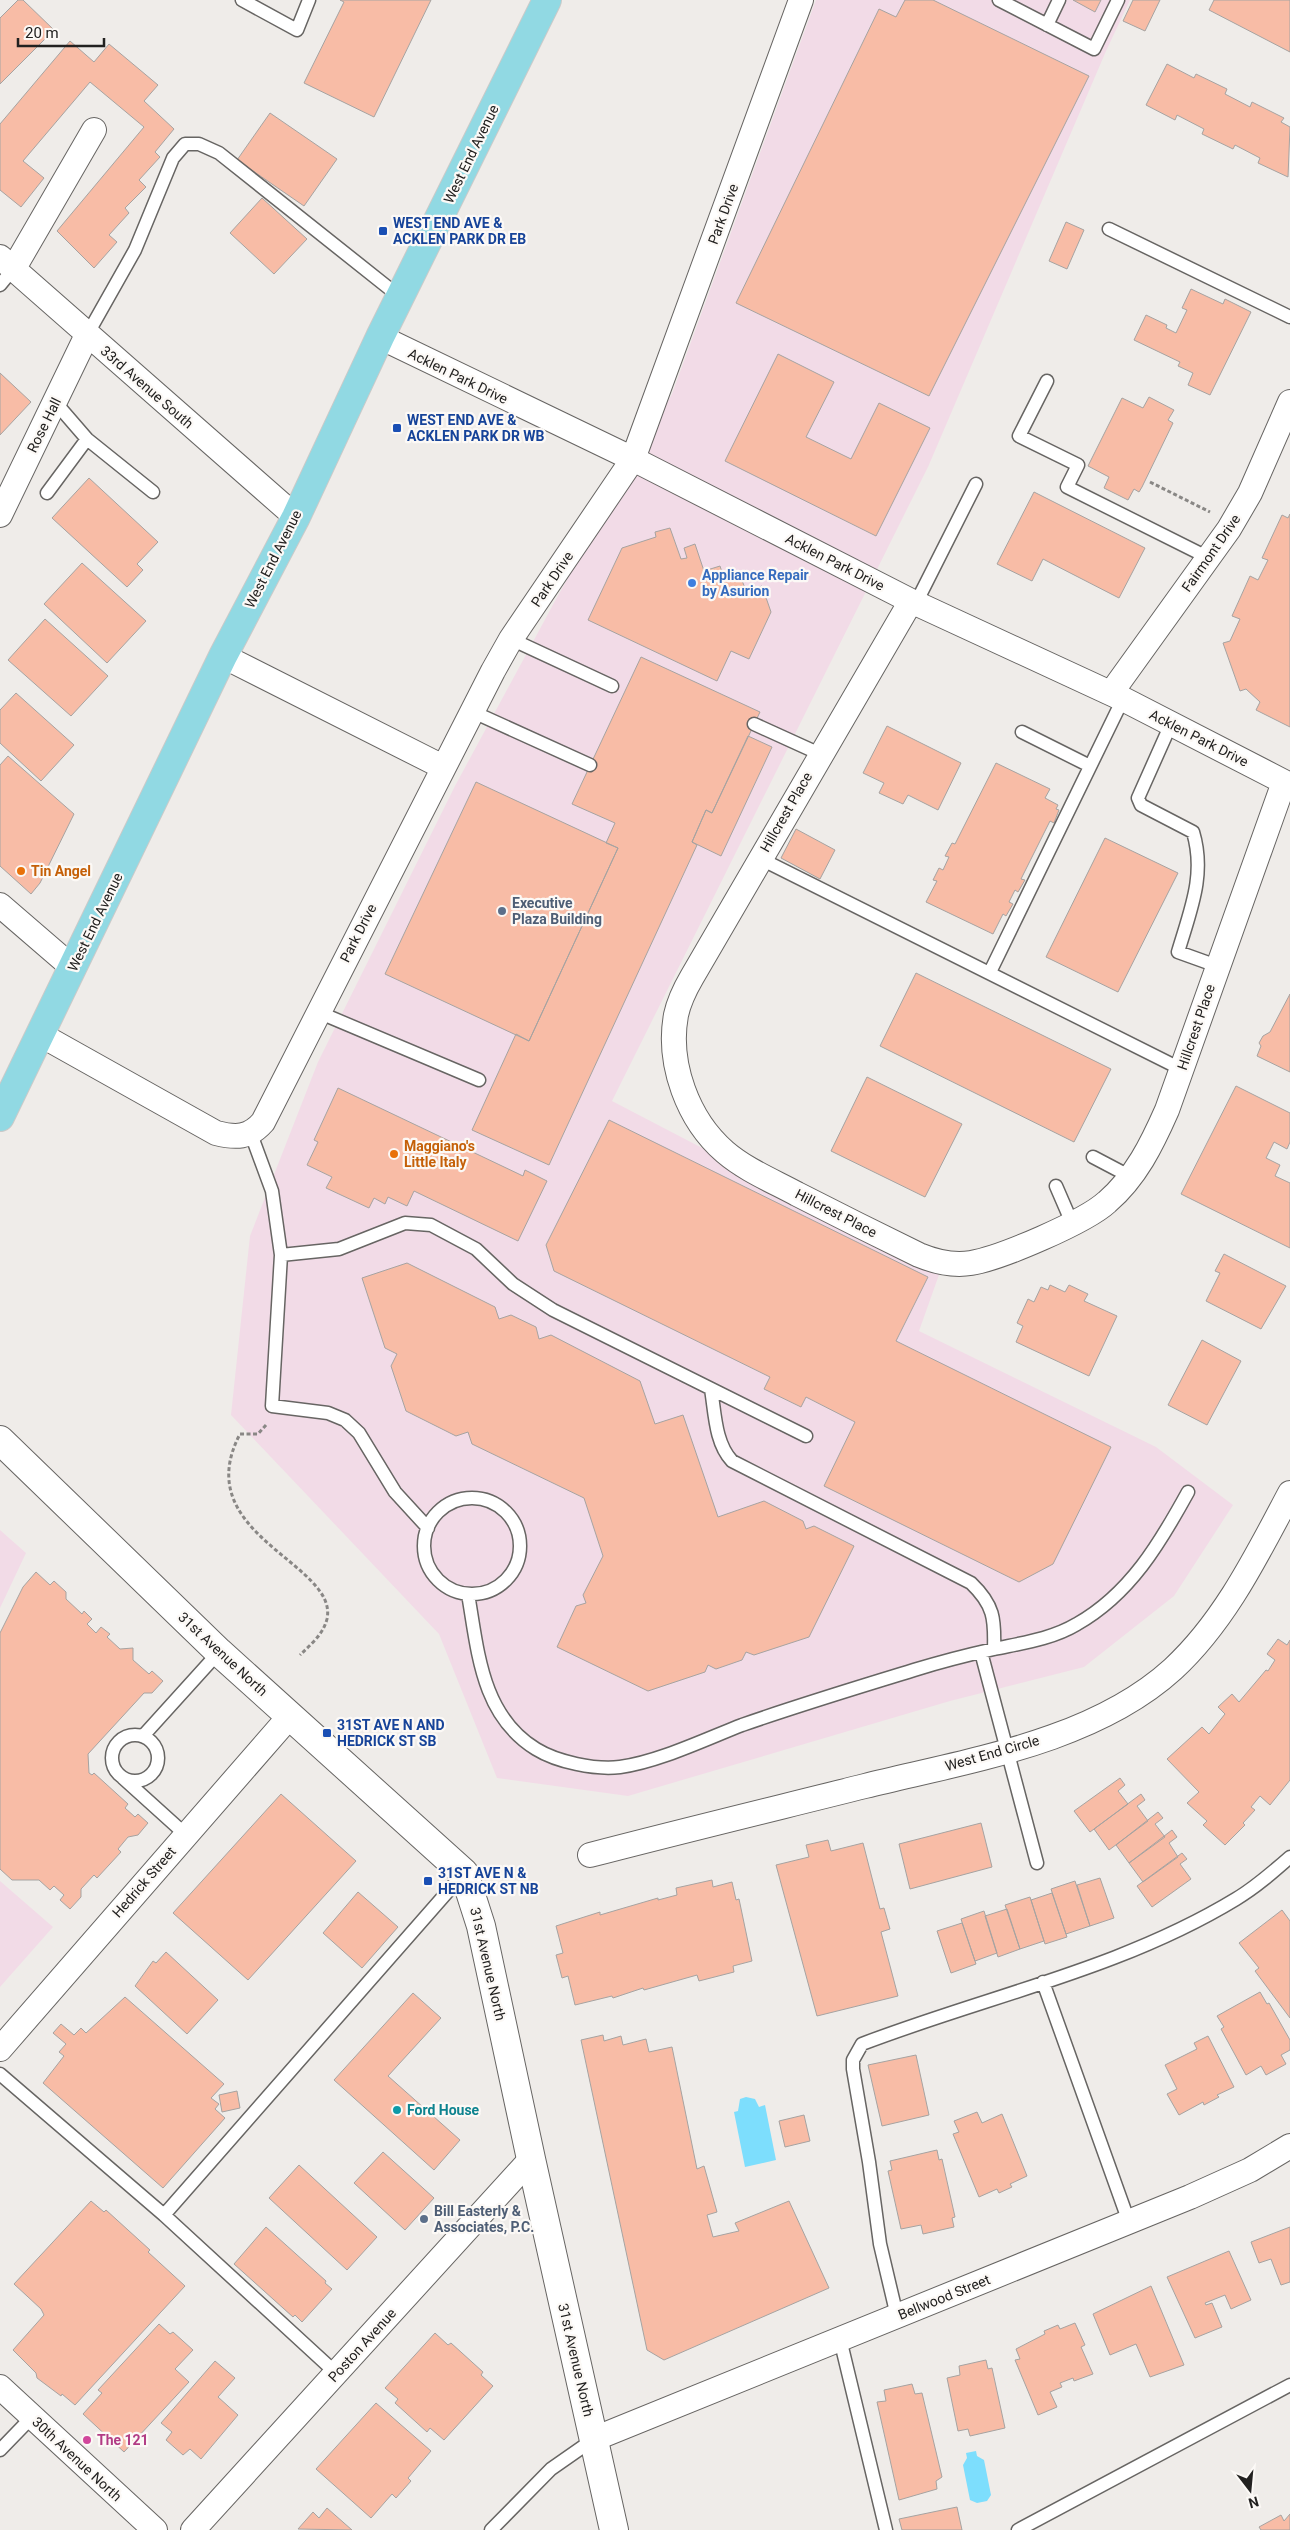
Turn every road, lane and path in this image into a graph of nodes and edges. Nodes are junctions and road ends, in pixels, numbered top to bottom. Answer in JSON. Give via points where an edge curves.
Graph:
{"nodes":[{"id":1,"x":242,"y":0,"type":"edge"},
{"id":2,"x":309,"y":0,"type":"edge"},
{"id":3,"x":547,"y":0,"type":"edge"},
{"id":4,"x":801,"y":0,"type":"edge"},
{"id":5,"x":999,"y":0,"type":"edge"},
{"id":6,"x":1059,"y":0,"type":"edge"},
{"id":7,"x":1118,"y":0,"type":"edge"},
{"id":8,"x":1047,"y":24,"type":"junction"},
{"id":9,"x":94,"y":130,"type":"dead end"},
{"id":10,"x":1109,"y":229,"type":"dead end"},
{"id":11,"x":5,"y":270,"type":"edge"},
{"id":12,"x":400,"y":297,"type":"junction"},
{"id":13,"x":1290,"y":317,"type":"edge"},
{"id":14,"x":87,"y":335,"type":"junction"},
{"id":15,"x":380,"y":338,"type":"junction"},
{"id":16,"x":1048,"y":381,"type":"dead end"},
{"id":17,"x":55,"y":402,"type":"junction"},
{"id":18,"x":1290,"y":402,"type":"edge"},
{"id":19,"x":87,"y":439,"type":"junction"},
{"id":20,"x":634,"y":459,"type":"junction"},
{"id":21,"x":1150,"y":482,"type":"dead end"},
{"id":22,"x":976,"y":484,"type":"dead end"},
{"id":23,"x":47,"y":492,"type":"dead end"},
{"id":24,"x":153,"y":492,"type":"dead end"},
{"id":25,"x":0,"y":515,"type":"edge"},
{"id":26,"x":296,"y":517,"type":"junction"},
{"id":27,"x":1232,"y":523,"type":"junction"},
{"id":28,"x":1209,"y":558,"type":"junction"},
{"id":29,"x":913,"y":602,"type":"junction"},
{"id":30,"x":511,"y":639,"type":"junction"},
{"id":31,"x":223,"y":656,"type":"junction"},
{"id":32,"x":612,"y":686,"type":"dead end"},
{"id":33,"x":1117,"y":696,"type":"junction"},
{"id":34,"x":471,"y":711,"type":"junction"},
{"id":35,"x":754,"y":724,"type":"dead end"},
{"id":36,"x":1171,"y":724,"type":"junction"},
{"id":37,"x":1022,"y":732,"type":"dead end"},
{"id":38,"x":820,"y":754,"type":"junction"},
{"id":39,"x":590,"y":765,"type":"dead end"},
{"id":40,"x":1090,"y":766,"type":"junction"},
{"id":41,"x":443,"y":767,"type":"junction"},
{"id":42,"x":1287,"y":784,"type":"edge"},
{"id":43,"x":759,"y":858,"type":"junction"},
{"id":44,"x":0,"y":905,"type":"edge"},
{"id":45,"x":1217,"y":966,"type":"junction"},
{"id":46,"x":73,"y":968,"type":"junction"},
{"id":47,"x":990,"y":972,"type":"junction"},
{"id":48,"x":318,"y":1012,"type":"junction"},
{"id":49,"x":41,"y":1035,"type":"junction"},
{"id":50,"x":1181,"y":1069,"type":"junction"},
{"id":51,"x":479,"y":1080,"type":"dead end"},
{"id":52,"x":0,"y":1117,"type":"edge"},
{"id":53,"x":251,"y":1134,"type":"junction"},
{"id":54,"x":1093,"y":1157,"type":"dead end"},
{"id":55,"x":1132,"y":1177,"type":"junction"},
{"id":56,"x":1056,"y":1186,"type":"dead end"},
{"id":57,"x":1072,"y":1223,"type":"junction"},
{"id":58,"x":281,"y":1255,"type":"junction"},
{"id":59,"x":711,"y":1389,"type":"junction"},
{"id":60,"x":282,"y":1407,"type":"junction"},
{"id":61,"x":806,"y":1436,"type":"dead end"},
{"id":62,"x":0,"y":1440,"type":"edge"},
{"id":63,"x":1188,"y":1492,"type":"dead end"},
{"id":64,"x":1290,"y":1493,"type":"edge"},
{"id":65,"x":428,"y":1528,"type":"junction"},
{"id":66,"x":468,"y":1594,"type":"junction"},
{"id":67,"x":994,"y":1649,"type":"junction"},
{"id":68,"x":219,"y":1652,"type":"junction"},
{"id":69,"x":981,"y":1652,"type":"junction"},
{"id":70,"x":300,"y":1655,"type":"dead end"},
{"id":71,"x":290,"y":1716,"type":"junction"},
{"id":72,"x":143,"y":1736,"type":"junction"},
{"id":73,"x":1006,"y":1751,"type":"junction"},
{"id":74,"x":117,"y":1773,"type":"junction"},
{"id":75,"x":186,"y":1834,"type":"junction"},
{"id":76,"x":590,"y":1855,"type":"dead end"},
{"id":77,"x":1290,"y":1857,"type":"edge"},
{"id":78,"x":1037,"y":1863,"type":"dead end"},
{"id":79,"x":464,"y":1873,"type":"junction"},
{"id":80,"x":1043,"y":1982,"type":"junction"},
{"id":81,"x":0,"y":2049,"type":"edge"},
{"id":82,"x":0,"y":2074,"type":"edge"},
{"id":83,"x":1290,"y":2146,"type":"edge"},
{"id":84,"x":530,"y":2159,"type":"junction"},
{"id":85,"x":164,"y":2215,"type":"junction"},
{"id":86,"x":1129,"y":2222,"type":"junction"},
{"id":87,"x":897,"y":2316,"type":"junction"},
{"id":88,"x":840,"y":2339,"type":"junction"},
{"id":89,"x":336,"y":2373,"type":"junction"},
{"id":90,"x":1290,"y":2385,"type":"edge"},
{"id":91,"x":0,"y":2388,"type":"edge"},
{"id":92,"x":32,"y":2417,"type":"junction"},
{"id":93,"x":594,"y":2438,"type":"junction"},
{"id":94,"x":0,"y":2450,"type":"edge"},
{"id":95,"x":155,"y":2530,"type":"edge"},
{"id":96,"x":192,"y":2530,"type":"edge"},
{"id":97,"x":491,"y":2530,"type":"edge"},
{"id":98,"x":614,"y":2530,"type":"edge"},
{"id":99,"x":886,"y":2530,"type":"edge"},
{"id":100,"x":1018,"y":2530,"type":"edge"}],
"edges":[{"from":1,"to":2,"type":"lane","via":[[297,30]]},
{"from":3,"to":12,"type":"main road","name":"West End Avenue"},
{"from":4,"to":20,"type":"street","name":"Park Drive"},
{"from":5,"to":8,"type":"lane"},
{"from":6,"to":8,"type":"lane"},
{"from":7,"to":8,"type":"lane","via":[[1094,49]]},
{"from":9,"to":11,"type":"street"},
{"from":10,"to":13,"type":"lane"},
{"from":11,"to":14,"type":"street","name":"33rd Avenue South"},
{"from":12,"to":14,"type":"lane","via":[[219,153],[199,144],[185,144],[173,158],[135,250]]},
{"from":12,"to":15,"type":"main road","name":"West End Avenue"},
{"from":14,"to":17,"type":"street","name":"Rose Hall"},
{"from":14,"to":26,"type":"street","name":"33rd Avenue South"},
{"from":15,"to":20,"type":"street","name":"Acklen Park Drive"},
{"from":15,"to":26,"type":"main road","name":"West End Avenue"},
{"from":16,"to":28,"type":"lane","via":[[1019,436],[1078,465],[1067,487]]},
{"from":17,"to":19,"type":"lane"},
{"from":17,"to":25,"type":"street","name":"Rose Hall"},
{"from":18,"to":27,"type":"street","name":"Fairmont Drive","via":[[1250,493]]},
{"from":19,"to":23,"type":"lane"},
{"from":19,"to":24,"type":"lane"},
{"from":20,"to":29,"type":"street","name":"Acklen Park Drive"},
{"from":20,"to":30,"type":"street","name":"Park Drive"},
{"from":21,"to":27,"type":"path"},
{"from":22,"to":29,"type":"lane"},
{"from":26,"to":31,"type":"main road","name":"West End Avenue"},
{"from":27,"to":28,"type":"street","name":"Fairmont Drive"},
{"from":28,"to":33,"type":"street","name":"Fairmont Drive"},
{"from":29,"to":33,"type":"street","name":"Acklen Park Drive"},
{"from":29,"to":38,"type":"street","name":"Hillcrest Place"},
{"from":30,"to":32,"type":"lane"},
{"from":30,"to":34,"type":"street","name":"Park Drive"},
{"from":31,"to":41,"type":"street"},
{"from":31,"to":46,"type":"main road","name":"West End Avenue"},
{"from":33,"to":36,"type":"street","name":"Acklen Park Drive"},
{"from":33,"to":40,"type":"lane"},
{"from":34,"to":39,"type":"lane"},
{"from":34,"to":41,"type":"street","name":"Park Drive"},
{"from":35,"to":38,"type":"lane"},
{"from":36,"to":42,"type":"street","name":"Acklen Park Drive"},
{"from":36,"to":45,"type":"lane","via":[[1138,798],[1140,805],[1193,832],[1199,852],[1198,883],[1178,952]]},
{"from":37,"to":40,"type":"lane"},
{"from":38,"to":43,"type":"street","name":"Hillcrest Place"},
{"from":40,"to":47,"type":"lane"},
{"from":41,"to":48,"type":"street","name":"Park Drive"},
{"from":42,"to":45,"type":"street","name":"Hillcrest Place"},
{"from":43,"to":47,"type":"lane"},
{"from":43,"to":57,"type":"street","name":"Hillcrest Place","via":[[692,977],[676,1015],[674,1033],[678,1072],[691,1108],[709,1136],[726,1153],[760,1175],[935,1262],[970,1263],[993,1257]]},
{"from":44,"to":46,"type":"street"},
{"from":45,"to":50,"type":"street","name":"Hillcrest Place"},
{"from":46,"to":49,"type":"main road","name":"West End Avenue"},
{"from":47,"to":50,"type":"lane"},
{"from":48,"to":51,"type":"lane"},
{"from":48,"to":53,"type":"street","name":"Park Drive","via":[[272,1108]]},
{"from":49,"to":52,"type":"main road","name":"West End Avenue"},
{"from":49,"to":53,"type":"street","via":[[204,1128],[224,1135]]},
{"from":50,"to":55,"type":"street","name":"Hillcrest Place","via":[[1155,1136]]},
{"from":53,"to":58,"type":"lane","via":[[272,1191]]},
{"from":54,"to":55,"type":"lane"},
{"from":55,"to":57,"type":"street","name":"Hillcrest Place","via":[[1106,1204]]},
{"from":56,"to":57,"type":"lane"},
{"from":58,"to":59,"type":"lane","via":[[339,1249],[405,1223],[431,1225],[476,1249],[513,1284],[553,1310]]},
{"from":58,"to":60,"type":"lane","via":[[272,1406]]},
{"from":59,"to":61,"type":"lane"},
{"from":59,"to":67,"type":"lane","via":[[722,1446],[732,1461],[972,1583],[989,1604],[994,1619]]},
{"from":60,"to":65,"type":"lane","via":[[328,1413],[344,1420],[359,1433],[395,1492]]},
{"from":60,"to":70,"type":"path","via":[[258,1434],[240,1434],[234,1447],[230,1473],[234,1499],[248,1524],[313,1583],[326,1602],[324,1626]]},
{"from":62,"to":68,"type":"main road","name":"31st Avenue North"},
{"from":63,"to":67,"type":"lane","via":[[1167,1530],[1134,1576],[1097,1612],[1056,1634]]},
{"from":64,"to":73,"type":"street","name":"West End Circle","via":[[1232,1595],[1211,1626],[1172,1670],[1103,1716]]},
{"from":65,"to":66,"type":"lane","via":[[424,1553],[429,1568],[452,1590]]},
{"from":65,"to":66,"type":"lane","via":[[440,1510],[468,1498],[498,1506],[509,1516],[520,1544],[518,1560],[511,1574],[499,1586],[484,1593]]},
{"from":66,"to":69,"type":"lane","via":[[483,1679],[502,1718],[537,1750],[594,1766],[617,1767],[639,1763],[751,1722]]},
{"from":67,"to":69,"type":"lane"},
{"from":68,"to":71,"type":"main road","name":"31st Avenue North"},
{"from":68,"to":72,"type":"lane"},
{"from":69,"to":73,"type":"lane"},
{"from":71,"to":75,"type":"street","name":"Hedrick Street"},
{"from":71,"to":79,"type":"main road","name":"31st Avenue North"},
{"from":72,"to":74,"type":"lane","via":[[127,1736],[114,1747],[111,1760]]},
{"from":72,"to":74,"type":"lane","via":[[157,1750],[155,1770],[148,1778],[137,1781],[124,1779]]},
{"from":73,"to":76,"type":"street","name":"West End Circle"},
{"from":73,"to":78,"type":"lane"},
{"from":74,"to":75,"type":"lane"},
{"from":75,"to":81,"type":"street","name":"Hedrick Street"},
{"from":77,"to":80,"type":"lane","via":[[1238,1898],[1182,1928],[1109,1960]]},
{"from":79,"to":84,"type":"main road","name":"31st Avenue North","via":[[482,1926]]},
{"from":79,"to":85,"type":"lane"},
{"from":80,"to":86,"type":"lane"},
{"from":80,"to":87,"type":"lane","via":[[867,2042],[857,2051],[853,2069],[880,2244]]},
{"from":82,"to":85,"type":"lane"},
{"from":83,"to":86,"type":"street","name":"Bellwood Street","via":[[1241,2174]]},
{"from":84,"to":89,"type":"street","name":"Poston Avenue"},
{"from":84,"to":93,"type":"main road","name":"31st Avenue North"},
{"from":85,"to":89,"type":"lane"},
{"from":86,"to":87,"type":"street","name":"Bellwood Street"},
{"from":87,"to":88,"type":"street","name":"Bellwood Street"},
{"from":88,"to":93,"type":"street","name":"Bellwood Street"},
{"from":88,"to":99,"type":"lane"},
{"from":89,"to":96,"type":"street","name":"Poston Avenue"},
{"from":90,"to":100,"type":"lane"},
{"from":91,"to":92,"type":"street","name":"30th Avenue North"},
{"from":92,"to":94,"type":"lane"},
{"from":92,"to":95,"type":"street","name":"30th Avenue North"},
{"from":93,"to":97,"type":"lane","via":[[551,2469]]},
{"from":93,"to":98,"type":"main road","name":"31st Avenue North"}]}
